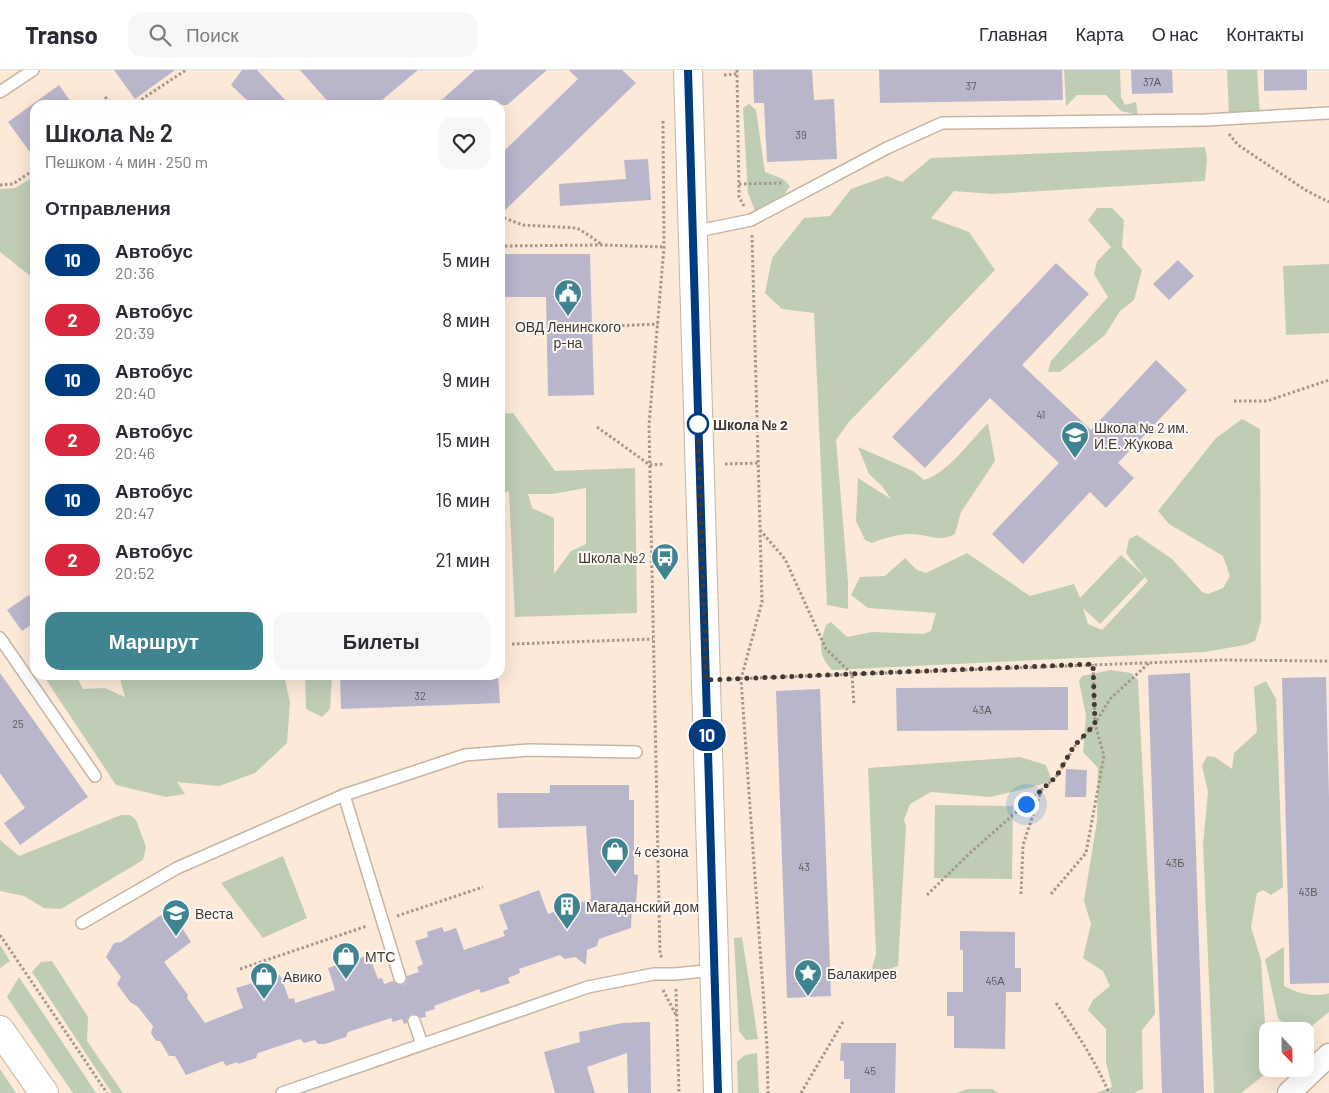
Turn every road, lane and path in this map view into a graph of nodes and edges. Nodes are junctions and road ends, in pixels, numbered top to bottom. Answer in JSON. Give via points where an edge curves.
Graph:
{"nodes":[{"id":1,"x":33,"y":70,"type":"edge"},
{"id":2,"x":186,"y":70,"type":"edge"},
{"id":3,"x":688,"y":70,"type":"edge"},
{"id":4,"x":737,"y":72,"type":"edge"},
{"id":5,"x":724,"y":75,"type":"dead end"},
{"id":6,"x":0,"y":92,"type":"edge"},
{"id":7,"x":105,"y":96,"type":"dead end"},
{"id":8,"x":109,"y":100,"type":"edge"},
{"id":9,"x":140,"y":100,"type":"edge"},
{"id":10,"x":1329,"y":113,"type":"edge"},
{"id":11,"x":663,"y":119,"type":"dead end"},
{"id":12,"x":1219,"y":120,"type":"junction"},
{"id":13,"x":30,"y":172,"type":"edge"},
{"id":14,"x":785,"y":183,"type":"dead end"},
{"id":15,"x":739,"y":184,"type":"junction"},
{"id":16,"x":0,"y":185,"type":"edge"},
{"id":17,"x":1329,"y":202,"type":"edge"},
{"id":18,"x":505,"y":218,"type":"edge"},
{"id":19,"x":751,"y":220,"type":"junction"},
{"id":20,"x":693,"y":232,"type":"junction"},
{"id":21,"x":601,"y":245,"type":"junction"},
{"id":22,"x":505,"y":246,"type":"edge"},
{"id":23,"x":664,"y":247,"type":"junction"},
{"id":24,"x":658,"y":324,"type":"junction"},
{"id":25,"x":592,"y":327,"type":"dead end"},
{"id":26,"x":1329,"y":380,"type":"edge"},
{"id":27,"x":1234,"y":401,"type":"dead end"},
{"id":28,"x":597,"y":427,"type":"dead end"},
{"id":29,"x":758,"y":463,"type":"junction"},
{"id":30,"x":650,"y":464,"type":"junction"},
{"id":31,"x":664,"y":464,"type":"dead end"},
{"id":32,"x":725,"y":464,"type":"dead end"},
{"id":33,"x":760,"y":530,"type":"junction"},
{"id":34,"x":0,"y":638,"type":"edge"},
{"id":35,"x":653,"y":639,"type":"junction"},
{"id":36,"x":512,"y":644,"type":"dead end"},
{"id":37,"x":1329,"y":661,"type":"edge"},
{"id":38,"x":1149,"y":662,"type":"junction"},
{"id":39,"x":1093,"y":664,"type":"junction"},
{"id":40,"x":852,"y":674,"type":"junction"},
{"id":41,"x":741,"y":679,"type":"junction"},
{"id":42,"x":706,"y":680,"type":"junction"},
{"id":43,"x":854,"y":705,"type":"dead end"},
{"id":44,"x":1095,"y":724,"type":"junction"},
{"id":45,"x":636,"y":752,"type":"dead end"},
{"id":46,"x":95,"y":776,"type":"dead end"},
{"id":47,"x":1041,"y":790,"type":"junction"},
{"id":48,"x":344,"y":795,"type":"junction"},
{"id":49,"x":1021,"y":894,"type":"dead end"},
{"id":50,"x":1051,"y":894,"type":"dead end"},
{"id":51,"x":927,"y":895,"type":"dead end"},
{"id":52,"x":82,"y":923,"type":"dead end"},
{"id":53,"x":0,"y":935,"type":"edge"},
{"id":54,"x":268,"y":959,"type":"dead end"},
{"id":55,"x":240,"y":968,"type":"dead end"},
{"id":56,"x":714,"y":970,"type":"junction"},
{"id":57,"x":654,"y":974,"type":"junction"},
{"id":58,"x":675,"y":974,"type":"junction"},
{"id":59,"x":400,"y":978,"type":"dead end"},
{"id":60,"x":1056,"y":1003,"type":"dead end"},
{"id":61,"x":676,"y":1016,"type":"junction"},
{"id":62,"x":414,"y":1020,"type":"dead end"},
{"id":63,"x":844,"y":1020,"type":"dead end"},
{"id":64,"x":0,"y":1030,"type":"edge"},
{"id":65,"x":422,"y":1044,"type":"junction"},
{"id":66,"x":1329,"y":1055,"type":"edge"},
{"id":67,"x":44,"y":1093,"type":"edge"},
{"id":68,"x":106,"y":1093,"type":"edge"},
{"id":69,"x":282,"y":1093,"type":"edge"},
{"id":70,"x":679,"y":1093,"type":"edge"},
{"id":71,"x":718,"y":1093,"type":"edge"},
{"id":72,"x":768,"y":1093,"type":"edge"},
{"id":73,"x":801,"y":1093,"type":"edge"},
{"id":74,"x":1109,"y":1093,"type":"edge"},
{"id":75,"x":1289,"y":1093,"type":"edge"}],
"edges":[{"from":1,"to":6,"type":"lane"},
{"from":2,"to":9,"type":"path"},
{"from":3,"to":20,"type":"street"},
{"from":4,"to":5,"type":"path"},
{"from":4,"to":15,"type":"path"},
{"from":7,"to":8,"type":"path"},
{"from":10,"to":12,"type":"lane"},
{"from":11,"to":23,"type":"path"},
{"from":12,"to":17,"type":"path","via":[[1238,145],[1306,191]]},
{"from":12,"to":19,"type":"lane","via":[[942,122]]},
{"from":13,"to":16,"type":"path","via":[[13,184]]},
{"from":14,"to":15,"type":"path"},
{"from":15,"to":19,"type":"path","via":[[739,196]]},
{"from":18,"to":21,"type":"path","via":[[523,225],[577,228]]},
{"from":19,"to":20,"type":"lane"},
{"from":19,"to":29,"type":"path"},
{"from":20,"to":42,"type":"street"},
{"from":21,"to":22,"type":"path"},
{"from":21,"to":23,"type":"path"},
{"from":23,"to":24,"type":"path"},
{"from":24,"to":25,"type":"path"},
{"from":24,"to":30,"type":"path","via":[[649,425]]},
{"from":26,"to":27,"type":"path","via":[[1267,401]]},
{"from":28,"to":30,"type":"path"},
{"from":29,"to":32,"type":"path"},
{"from":29,"to":33,"type":"path"},
{"from":30,"to":31,"type":"path"},
{"from":30,"to":35,"type":"path"},
{"from":33,"to":40,"type":"path","via":[[785,559],[826,649]]},
{"from":33,"to":41,"type":"path","via":[[762,602]]},
{"from":34,"to":46,"type":"lane"},
{"from":35,"to":36,"type":"path"},
{"from":35,"to":58,"type":"path","via":[[660,955]]},
{"from":37,"to":38,"type":"path"},
{"from":38,"to":39,"type":"path"},
{"from":38,"to":44,"type":"path","via":[[1110,698]]},
{"from":39,"to":40,"type":"path"},
{"from":39,"to":44,"type":"path"},
{"from":40,"to":41,"type":"path"},
{"from":40,"to":43,"type":"path"},
{"from":41,"to":42,"type":"path"},
{"from":41,"to":72,"type":"path"},
{"from":42,"to":56,"type":"street"},
{"from":44,"to":47,"type":"path","via":[[1074,746],[1056,777]]},
{"from":44,"to":50,"type":"path","via":[[1104,756],[1086,853]]},
{"from":45,"to":48,"type":"lane","via":[[528,750],[465,755]]},
{"from":47,"to":49,"type":"path","via":[[1023,845]]},
{"from":47,"to":51,"type":"path"},
{"from":48,"to":52,"type":"lane","via":[[177,868]]},
{"from":48,"to":59,"type":"lane"},
{"from":53,"to":68,"type":"path"},
{"from":54,"to":55,"type":"path"},
{"from":56,"to":58,"type":"lane"},
{"from":56,"to":71,"type":"street"},
{"from":57,"to":58,"type":"lane"},
{"from":57,"to":61,"type":"path"},
{"from":57,"to":65,"type":"lane","via":[[588,987]]},
{"from":58,"to":61,"type":"path"},
{"from":60,"to":74,"type":"path","via":[[1085,1046]]},
{"from":61,"to":70,"type":"path"},
{"from":62,"to":65,"type":"lane"},
{"from":63,"to":73,"type":"path"},
{"from":64,"to":67,"type":"street"},
{"from":65,"to":69,"type":"lane"},
{"from":66,"to":75,"type":"street"}]}
